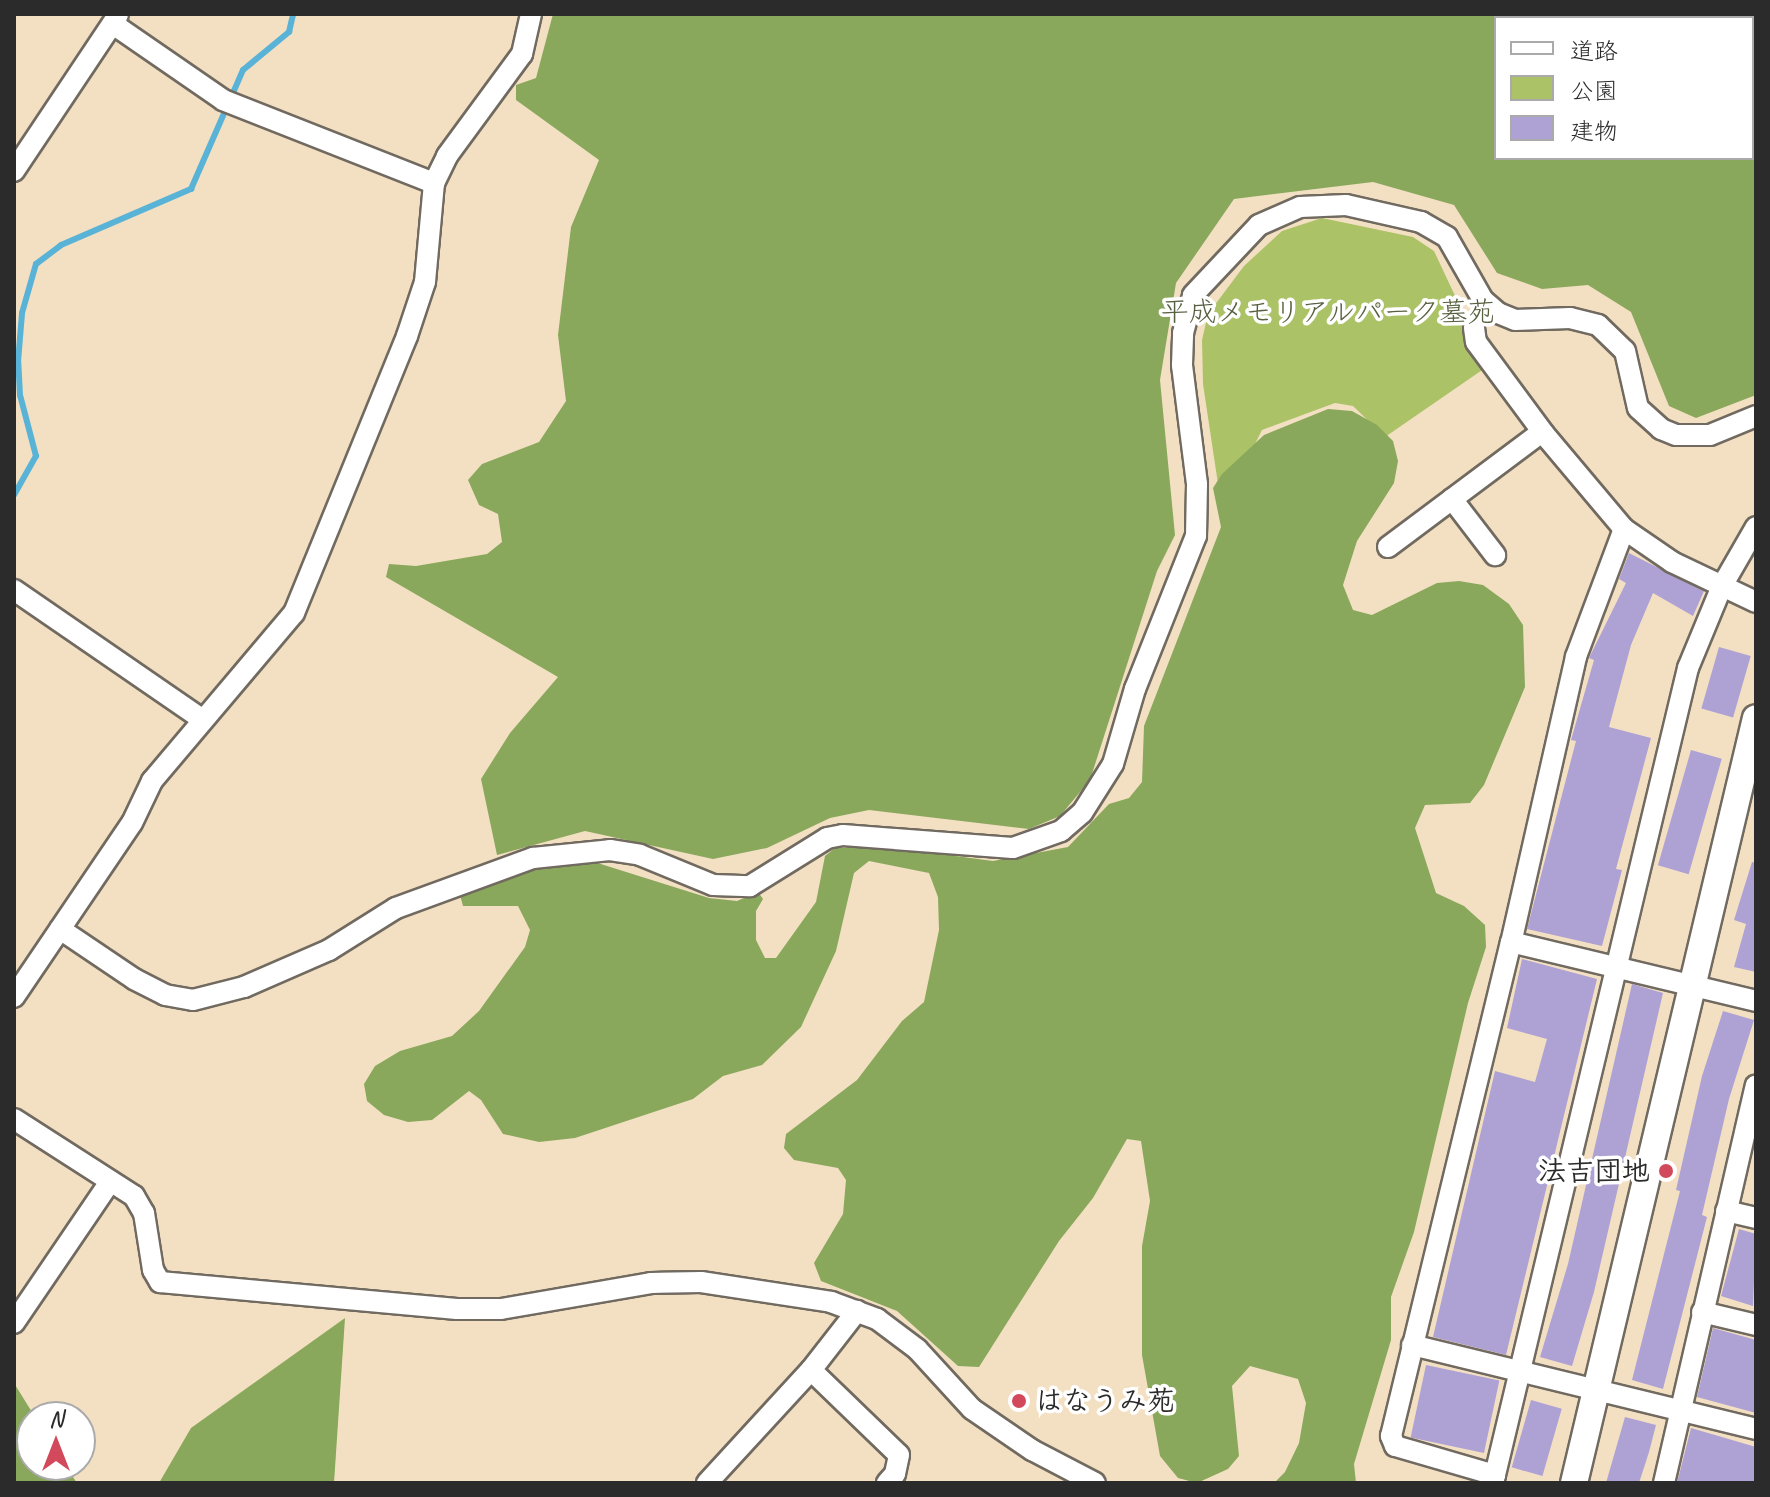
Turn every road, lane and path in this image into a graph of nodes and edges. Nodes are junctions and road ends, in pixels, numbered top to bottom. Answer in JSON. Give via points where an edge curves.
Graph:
{"nodes":[{"id":1,"x":531,"y":14,"type":"edge"},
{"id":2,"x":116,"y":19,"type":"edge"},
{"id":3,"x":14,"y":171,"type":"edge"},
{"id":4,"x":434,"y":183,"type":"junction"},
{"id":5,"x":1474,"y":328,"type":"dead end"},
{"id":6,"x":1756,"y":416,"type":"edge"},
{"id":7,"x":1542,"y":432,"type":"junction"},
{"id":8,"x":1452,"y":499,"type":"junction"},
{"id":9,"x":1756,"y":527,"type":"edge"},
{"id":10,"x":1624,"y":529,"type":"junction"},
{"id":11,"x":1388,"y":547,"type":"dead end"},
{"id":12,"x":1495,"y":555,"type":"dead end"},
{"id":13,"x":1722,"y":586,"type":"junction"},
{"id":14,"x":14,"y":590,"type":"edge"},
{"id":15,"x":1756,"y":602,"type":"edge"},
{"id":16,"x":1756,"y":718,"type":"edge"},
{"id":17,"x":203,"y":720,"type":"junction"},
{"id":18,"x":60,"y":929,"type":"junction"},
{"id":19,"x":1511,"y":942,"type":"junction"},
{"id":20,"x":1615,"y":968,"type":"junction"},
{"id":21,"x":1694,"y":987,"type":"junction"},
{"id":22,"x":14,"y":997,"type":"edge"},
{"id":23,"x":1756,"y":1001,"type":"edge"},
{"id":24,"x":1756,"y":1086,"type":"edge"},
{"id":25,"x":1753,"y":1114,"type":"edge"},
{"id":26,"x":14,"y":1119,"type":"edge"},
{"id":27,"x":110,"y":1182,"type":"junction"},
{"id":28,"x":1726,"y":1211,"type":"junction"},
{"id":29,"x":1756,"y":1218,"type":"edge"},
{"id":30,"x":857,"y":1311,"type":"junction"},
{"id":31,"x":1702,"y":1312,"type":"junction"},
{"id":32,"x":14,"y":1323,"type":"edge"},
{"id":33,"x":1756,"y":1325,"type":"edge"},
{"id":34,"x":1412,"y":1345,"type":"junction"},
{"id":35,"x":811,"y":1370,"type":"junction"},
{"id":36,"x":1520,"y":1372,"type":"junction"},
{"id":37,"x":1596,"y":1392,"type":"junction"},
{"id":38,"x":1679,"y":1410,"type":"junction"},
{"id":39,"x":1756,"y":1429,"type":"edge"},
{"id":40,"x":1494,"y":1479,"type":"edge"},
{"id":41,"x":707,"y":1483,"type":"edge"},
{"id":42,"x":887,"y":1483,"type":"edge"},
{"id":43,"x":1095,"y":1483,"type":"edge"},
{"id":44,"x":1574,"y":1483,"type":"edge"},
{"id":45,"x":1664,"y":1483,"type":"edge"}],
"edges":[{"from":1,"to":4,"type":"street","via":[[522,54],[447,156]]},
{"from":2,"to":3,"type":"street"},
{"from":2,"to":4,"type":"street","via":[[230,103]]},
{"from":4,"to":17,"type":"street","via":[[425,282],[308,588],[294,613]]},
{"from":5,"to":7,"type":"street","via":[[1476,342]]},
{"from":6,"to":18,"type":"street","via":[[1710,435],[1676,435],[1661,429],[1638,408],[1625,351],[1598,325],[1583,319],[1534,321],[1498,313],[1483,300],[1447,237],[1421,222],[1346,205],[1300,207],[1259,225],[1193,295],[1182,365],[1197,484],[1196,536],[1135,689],[1113,764],[1082,813],[1061,831],[1013,848],[843,835],[827,838],[750,886],[713,885],[640,855],[610,850],[533,858],[396,908],[329,950],[205,999],[165,995]]},
{"from":7,"to":8,"type":"street"},
{"from":7,"to":10,"type":"street"},
{"from":8,"to":11,"type":"street"},
{"from":8,"to":12,"type":"street"},
{"from":9,"to":13,"type":"street"},
{"from":10,"to":13,"type":"street","via":[[1672,562]]},
{"from":10,"to":19,"type":"street","via":[[1576,657]]},
{"from":13,"to":15,"type":"street"},
{"from":13,"to":20,"type":"street","via":[[1688,668]]},
{"from":14,"to":17,"type":"street"},
{"from":16,"to":21,"type":"street"},
{"from":17,"to":18,"type":"street","via":[[152,781],[132,823]]},
{"from":18,"to":22,"type":"street"},
{"from":19,"to":20,"type":"street"},
{"from":19,"to":34,"type":"street"},
{"from":20,"to":21,"type":"street"},
{"from":20,"to":36,"type":"street"},
{"from":21,"to":23,"type":"street"},
{"from":21,"to":37,"type":"street"},
{"from":24,"to":25,"type":"street"},
{"from":25,"to":28,"type":"street"},
{"from":26,"to":27,"type":"street"},
{"from":27,"to":30,"type":"street","via":[[134,1196],[144,1213],[153,1270],[160,1282],[175,1287],[501,1309],[651,1283],[701,1282],[831,1302]]},
{"from":27,"to":32,"type":"street"},
{"from":28,"to":29,"type":"street"},
{"from":28,"to":31,"type":"street"},
{"from":30,"to":35,"type":"street"},
{"from":30,"to":43,"type":"street","via":[[917,1349],[972,1409],[1032,1450]]},
{"from":31,"to":33,"type":"street"},
{"from":31,"to":38,"type":"street"},
{"from":34,"to":36,"type":"street"},
{"from":34,"to":40,"type":"street","via":[[1391,1436],[1395,1446]]},
{"from":35,"to":41,"type":"street"},
{"from":35,"to":42,"type":"street","via":[[899,1455]]},
{"from":36,"to":37,"type":"street"},
{"from":36,"to":40,"type":"street"},
{"from":37,"to":38,"type":"street"},
{"from":37,"to":44,"type":"street"},
{"from":38,"to":39,"type":"street"},
{"from":38,"to":45,"type":"street"}]}
